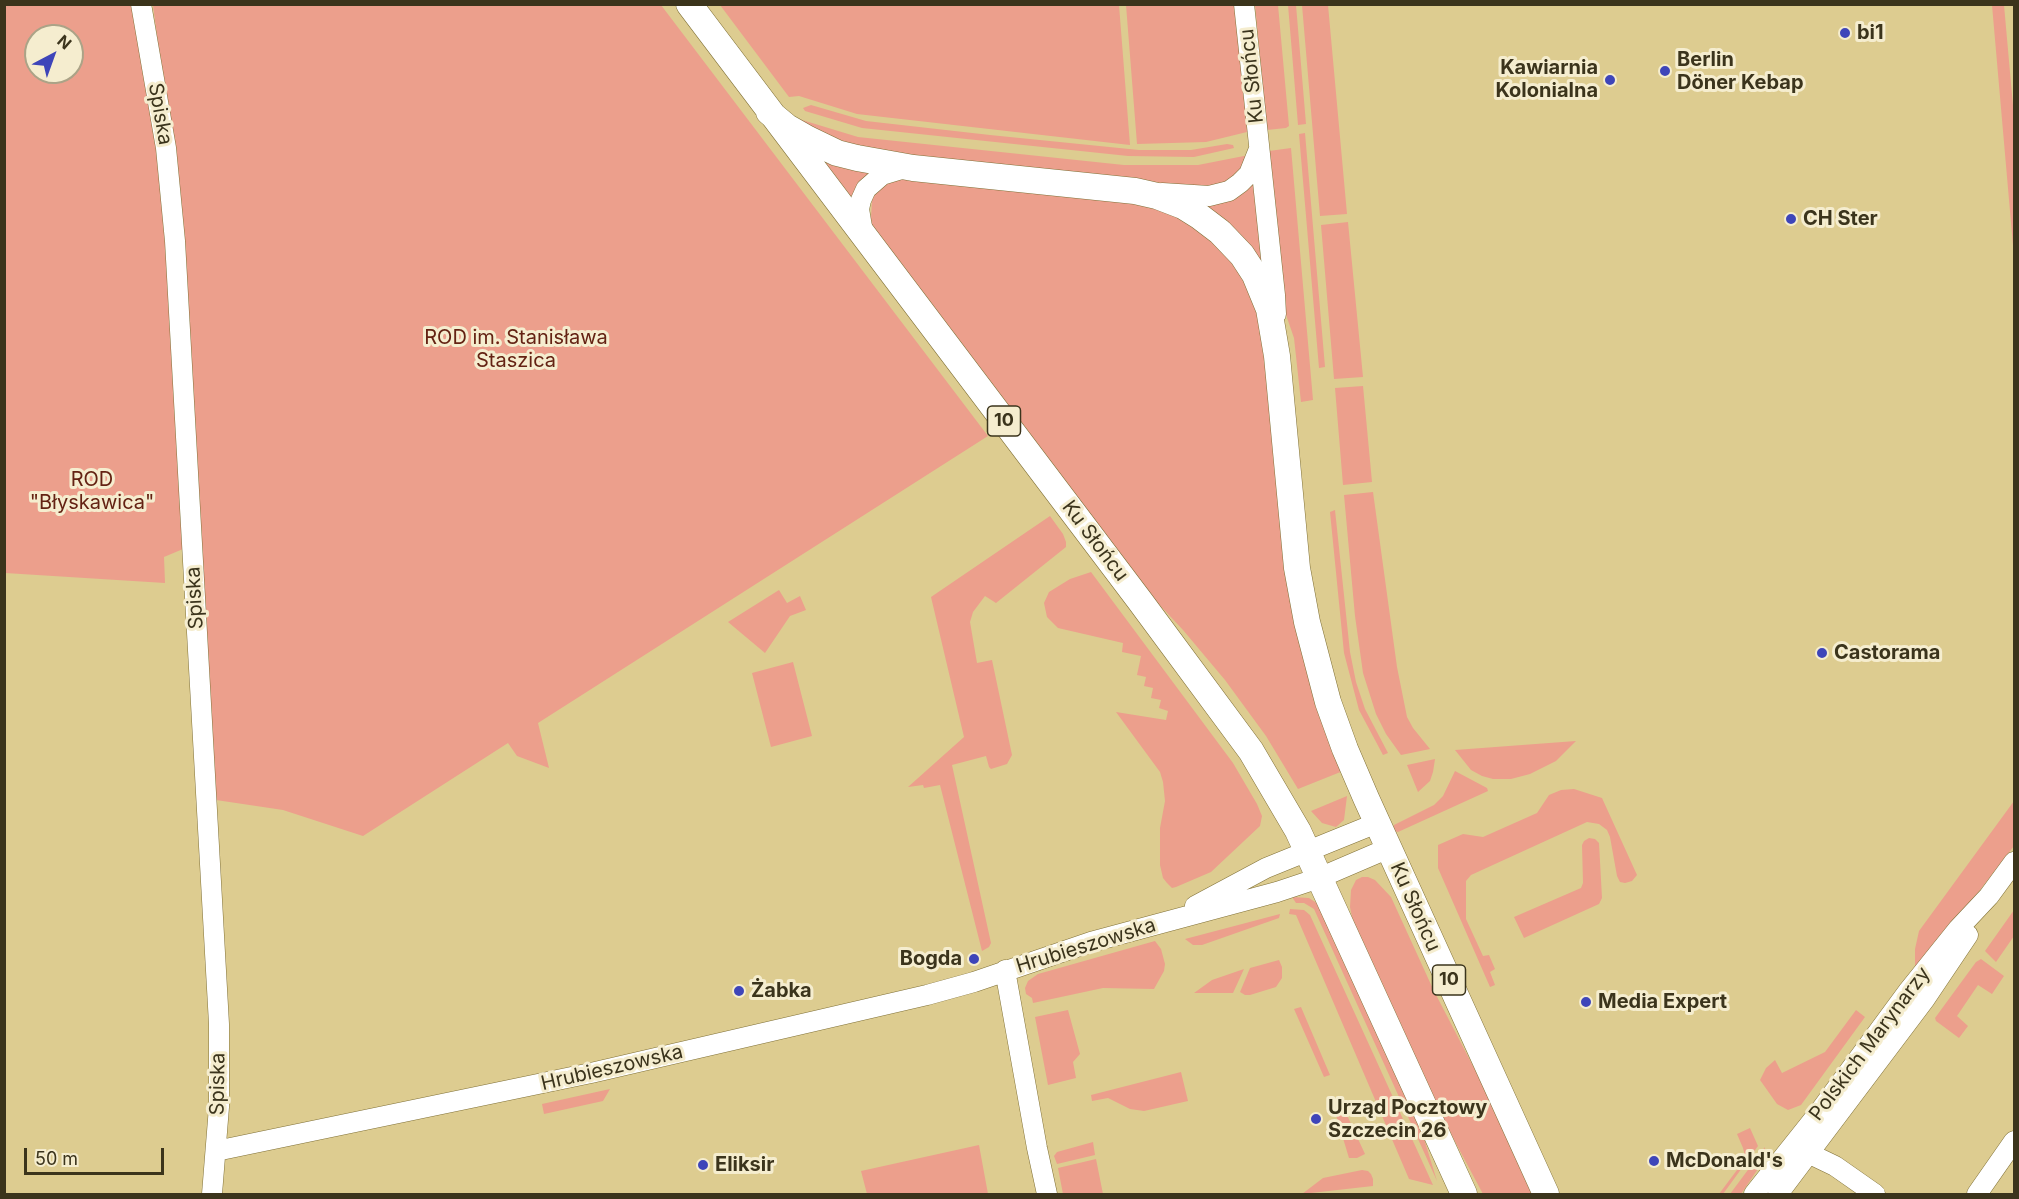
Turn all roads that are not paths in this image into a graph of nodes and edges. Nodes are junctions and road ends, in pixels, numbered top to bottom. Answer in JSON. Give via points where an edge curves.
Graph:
{"nodes":[{"id":1,"x":141,"y":4,"type":"edge"},
{"id":2,"x":688,"y":4,"type":"edge"},
{"id":3,"x":1244,"y":4,"type":"edge"},
{"id":4,"x":769,"y":112,"type":"junction"},
{"id":5,"x":1259,"y":147,"type":"junction"},
{"id":6,"x":913,"y":168,"type":"junction"},
{"id":7,"x":1135,"y":191,"type":"junction"},
{"id":8,"x":869,"y":242,"type":"junction"},
{"id":9,"x":1276,"y":356,"type":"junction"},
{"id":10,"x":1377,"y":823,"type":"junction"},
{"id":11,"x":1389,"y":848,"type":"junction"},
{"id":12,"x":1307,"y":850,"type":"junction"},
{"id":13,"x":2014,"y":862,"type":"edge"},
{"id":14,"x":1319,"y":878,"type":"junction"},
{"id":15,"x":1989,"y":896,"type":"junction"},
{"id":16,"x":1166,"y":921,"type":"junction"},
{"id":17,"x":1005,"y":970,"type":"junction"},
{"id":18,"x":2014,"y":1141,"type":"edge"},
{"id":19,"x":216,"y":1151,"type":"junction"},
{"id":20,"x":1810,"y":1154,"type":"junction"},
{"id":21,"x":212,"y":1194,"type":"edge"},
{"id":22,"x":1047,"y":1194,"type":"edge"},
{"id":23,"x":1464,"y":1194,"type":"edge"},
{"id":24,"x":1546,"y":1194,"type":"edge"},
{"id":25,"x":1754,"y":1194,"type":"edge"},
{"id":26,"x":1778,"y":1194,"type":"edge"},
{"id":27,"x":1875,"y":1194,"type":"edge"},
{"id":28,"x":1977,"y":1194,"type":"edge"}],
"edges":[{"from":1,"to":19,"type":"street","name":"Spiska","via":[[166,148],[175,241],[219,1024]]},
{"from":2,"to":4,"type":"main road","name":"Ku Słońcu","number":"10"},
{"from":3,"to":5,"type":"street","name":"Ku Słońcu"},
{"from":4,"to":6,"type":"main road","name":"Ku Słońcu","number":"10","via":[[794,132],[837,153]]},
{"from":4,"to":8,"type":"main road","name":"Ku Słońcu","number":"10"},
{"from":5,"to":7,"type":"street","name":"Ku Słońcu","via":[[1246,178],[1223,194]]},
{"from":5,"to":9,"type":"street","name":"Ku Słońcu","via":[[1275,295]]},
{"from":6,"to":7,"type":"main road","name":"Ku Słońcu","number":"10"},
{"from":6,"to":8,"type":"street","name":"Ku Słońcu","via":[[882,175],[864,192],[860,218]]},
{"from":7,"to":9,"type":"main road","name":"Ku Słońcu","number":"10","via":[[1183,206],[1231,242],[1256,275],[1266,298]]},
{"from":8,"to":12,"type":"main road","name":"Ku Słońcu","number":"10","via":[[1233,724],[1276,791]]},
{"from":9,"to":10,"type":"main road","name":"Ku Słońcu","number":"10","via":[[1297,568],[1307,622],[1338,732]]},
{"from":10,"to":11,"type":"main road","name":"Ku Słońcu","number":"10"},
{"from":10,"to":12,"type":"street"},
{"from":11,"to":14,"type":"street","name":"Ku Słońcu"},
{"from":11,"to":24,"type":"main road","name":"Ku Słońcu","number":"10"},
{"from":12,"to":14,"type":"main road","name":"Ku Słońcu","number":"10"},
{"from":12,"to":16,"type":"street","name":"Hrubieszowska"},
{"from":13,"to":15,"type":"street","name":"Polskich Marynarzy"},
{"from":14,"to":16,"type":"street","name":"Hrubieszowska"},
{"from":14,"to":23,"type":"main road","name":"Ku Słońcu","number":"10"},
{"from":15,"to":20,"type":"street","name":"Polskich Marynarzy","via":[[1925,999]]},
{"from":15,"to":25,"type":"street","name":"Polskich Marynarzy","via":[[1909,990]]},
{"from":16,"to":17,"type":"street","name":"Hrubieszowska"},
{"from":17,"to":19,"type":"street","name":"Hrubieszowska","via":[[927,994],[644,1062]]},
{"from":17,"to":22,"type":"street","name":"Hrubieszowska"},
{"from":18,"to":28,"type":"street"},
{"from":19,"to":21,"type":"street","name":"Spiska"},
{"from":20,"to":26,"type":"street","name":"Polskich Marynarzy"},
{"from":20,"to":27,"type":"street"}]}
